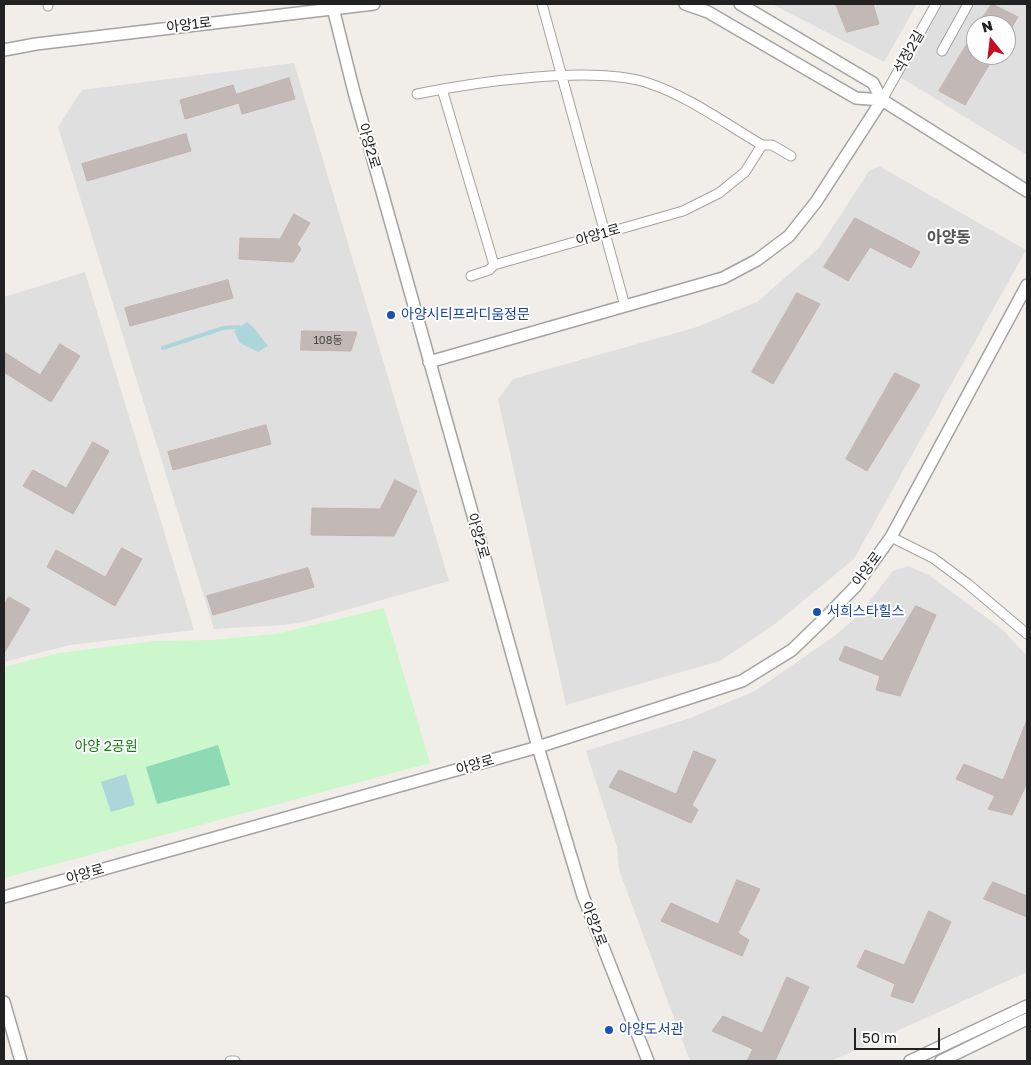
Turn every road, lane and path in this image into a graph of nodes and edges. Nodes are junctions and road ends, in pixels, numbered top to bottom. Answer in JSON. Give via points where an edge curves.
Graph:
{"nodes":[{"id":1,"x":374,"y":4,"type":"edge"},
{"id":2,"x":542,"y":4,"type":"edge"},
{"id":3,"x":685,"y":4,"type":"edge"},
{"id":4,"x":740,"y":4,"type":"edge"},
{"id":5,"x":936,"y":4,"type":"edge"},
{"id":6,"x":968,"y":4,"type":"edge"},
{"id":7,"x":332,"y":6,"type":"edge"},
{"id":8,"x":4,"y":50,"type":"edge"},
{"id":9,"x":942,"y":51,"type":"dead end"},
{"id":10,"x":561,"y":76,"type":"junction"},
{"id":11,"x":442,"y":88,"type":"junction"},
{"id":12,"x":417,"y":94,"type":"dead end"},
{"id":13,"x":882,"y":100,"type":"junction"},
{"id":14,"x":762,"y":145,"type":"junction"},
{"id":15,"x":791,"y":156,"type":"dead end"},
{"id":16,"x":1027,"y":191,"type":"edge"},
{"id":17,"x":605,"y":234,"type":"junction"},
{"id":18,"x":494,"y":265,"type":"junction"},
{"id":19,"x":471,"y":276,"type":"dead end"},
{"id":20,"x":1027,"y":285,"type":"edge"},
{"id":21,"x":625,"y":306,"type":"junction"},
{"id":22,"x":429,"y":362,"type":"junction"},
{"id":23,"x":891,"y":537,"type":"junction"},
{"id":24,"x":1027,"y":634,"type":"edge"},
{"id":25,"x":538,"y":747,"type":"junction"},
{"id":26,"x":4,"y":897,"type":"edge"},
{"id":27,"x":4,"y":1002,"type":"edge"},
{"id":28,"x":1027,"y":1006,"type":"edge"},
{"id":29,"x":1027,"y":1019,"type":"edge"},
{"id":30,"x":21,"y":1061,"type":"edge"},
{"id":31,"x":230,"y":1061,"type":"edge"},
{"id":32,"x":235,"y":1061,"type":"edge"},
{"id":33,"x":648,"y":1061,"type":"edge"},
{"id":34,"x":910,"y":1061,"type":"edge"},
{"id":35,"x":941,"y":1061,"type":"edge"}],
"edges":[{"from":1,"to":7,"type":"street","name":"아양1로"},
{"from":2,"to":10,"type":"street"},
{"from":3,"to":13,"type":"street","via":[[708,12],[856,98]]},
{"from":4,"to":13,"type":"street","via":[[873,83]]},
{"from":5,"to":13,"type":"street","name":"석정2길"},
{"from":6,"to":9,"type":"street"},
{"from":7,"to":8,"type":"street","name":"아양1로"},
{"from":7,"to":22,"type":"street","name":"아양2로"},
{"from":10,"to":11,"type":"street"},
{"from":10,"to":14,"type":"street","via":[[604,76],[648,83]]},
{"from":10,"to":17,"type":"street"},
{"from":11,"to":12,"type":"street"},
{"from":11,"to":18,"type":"street"},
{"from":13,"to":16,"type":"street"},
{"from":13,"to":21,"type":"street","via":[[816,202],[788,236],[757,260],[723,278]]},
{"from":14,"to":15,"type":"street","via":[[772,145]]},
{"from":14,"to":17,"type":"street","name":"아양1로","via":[[745,172],[719,193],[683,211]]},
{"from":17,"to":18,"type":"street","name":"아양1로"},
{"from":17,"to":21,"type":"street"},
{"from":18,"to":19,"type":"street","name":"아양1로","via":[[490,270]]},
{"from":20,"to":23,"type":"street","name":"아양로"},
{"from":21,"to":22,"type":"street"},
{"from":22,"to":25,"type":"street","name":"아양2로"},
{"from":23,"to":24,"type":"street","name":"아양로","via":[[933,558]]},
{"from":23,"to":25,"type":"street","name":"아양로","via":[[855,587],[824,619],[792,650],[742,682]]},
{"from":25,"to":26,"type":"street","name":"아양로"},
{"from":25,"to":33,"type":"street","name":"아양2로","via":[[583,896]]},
{"from":27,"to":30,"type":"street"},
{"from":28,"to":34,"type":"street"},
{"from":29,"to":35,"type":"street"},
{"from":31,"to":32,"type":"street"}]}
